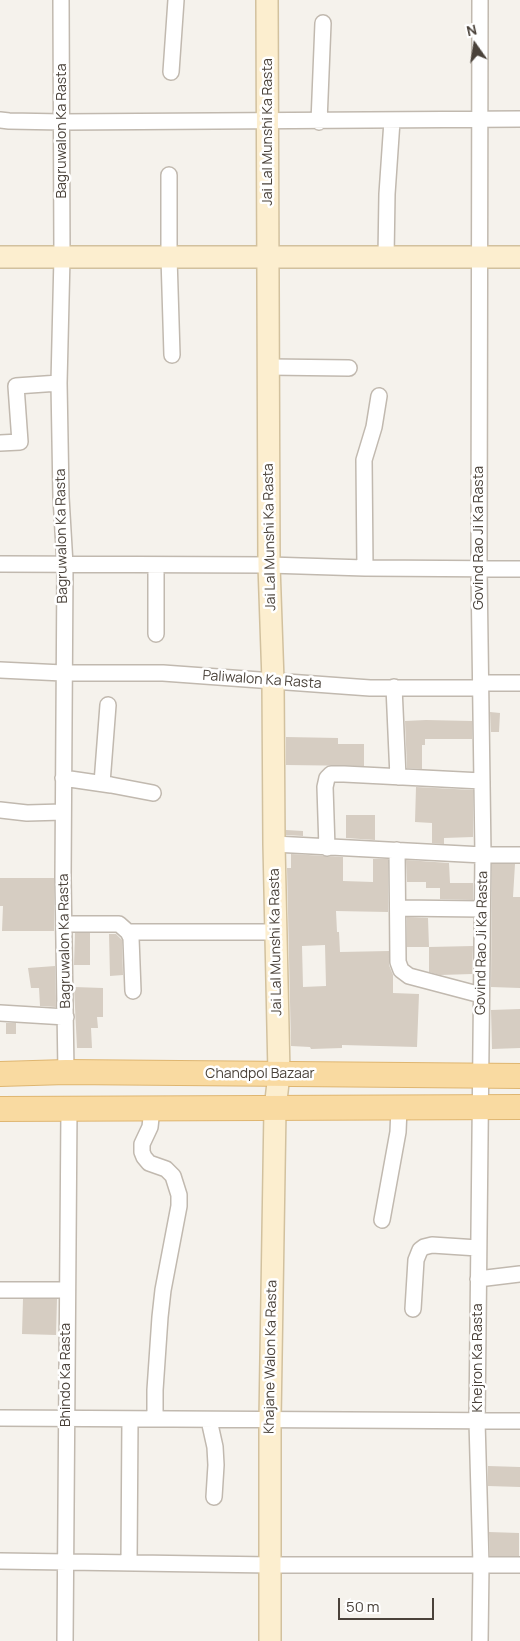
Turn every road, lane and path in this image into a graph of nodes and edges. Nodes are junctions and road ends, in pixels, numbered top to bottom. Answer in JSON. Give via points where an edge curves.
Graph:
{"nodes":[{"id":1,"x":61,"y":0,"type":"edge"},
{"id":2,"x":176,"y":0,"type":"edge"},
{"id":3,"x":267,"y":0,"type":"edge"},
{"id":4,"x":480,"y":0,"type":"edge"},
{"id":5,"x":323,"y":23,"type":"dead end"},
{"id":6,"x":171,"y":72,"type":"dead end"},
{"id":7,"x":520,"y":119,"type":"edge"},
{"id":8,"x":0,"y":120,"type":"edge"},
{"id":9,"x":480,"y":120,"type":"junction"},
{"id":10,"x":267,"y":121,"type":"junction"},
{"id":11,"x":392,"y":121,"type":"junction"},
{"id":12,"x":63,"y":122,"type":"junction"},
{"id":13,"x":319,"y":122,"type":"junction"},
{"id":14,"x":169,"y":176,"type":"dead end"},
{"id":15,"x":62,"y":257,"type":"junction"},
{"id":16,"x":169,"y":257,"type":"junction"},
{"id":17,"x":269,"y":257,"type":"junction"},
{"id":18,"x":386,"y":257,"type":"junction"},
{"id":19,"x":520,"y":257,"type":"edge"},
{"id":20,"x":0,"y":258,"type":"edge"},
{"id":21,"x":479,"y":258,"type":"junction"},
{"id":22,"x":172,"y":355,"type":"dead end"},
{"id":23,"x":269,"y":367,"type":"junction"},
{"id":24,"x":349,"y":368,"type":"dead end"},
{"id":25,"x":60,"y":383,"type":"junction"},
{"id":26,"x":379,"y":396,"type":"dead end"},
{"id":27,"x":0,"y":443,"type":"edge"},
{"id":28,"x":0,"y":564,"type":"edge"},
{"id":29,"x":65,"y":565,"type":"junction"},
{"id":30,"x":156,"y":565,"type":"junction"},
{"id":31,"x":269,"y":565,"type":"junction"},
{"id":32,"x":365,"y":568,"type":"junction"},
{"id":33,"x":520,"y":569,"type":"edge"},
{"id":34,"x":479,"y":570,"type":"junction"},
{"id":35,"x":156,"y":634,"type":"dead end"},
{"id":36,"x":0,"y":670,"type":"edge"},
{"id":37,"x":64,"y":673,"type":"junction"},
{"id":38,"x":274,"y":681,"type":"junction"},
{"id":39,"x":520,"y":683,"type":"edge"},
{"id":40,"x":394,"y":687,"type":"junction"},
{"id":41,"x":480,"y":688,"type":"junction"},
{"id":42,"x":108,"y":705,"type":"dead end"},
{"id":43,"x":398,"y":777,"type":"junction"},
{"id":44,"x":63,"y":778,"type":"junction"},
{"id":45,"x":482,"y":782,"type":"junction"},
{"id":46,"x":102,"y":783,"type":"junction"},
{"id":47,"x":153,"y":793,"type":"dead end"},
{"id":48,"x":0,"y":810,"type":"edge"},
{"id":49,"x":63,"y":812,"type":"junction"},
{"id":50,"x":274,"y":844,"type":"junction"},
{"id":51,"x":327,"y":848,"type":"junction"},
{"id":52,"x":397,"y":850,"type":"junction"},
{"id":53,"x":483,"y":855,"type":"junction"},
{"id":54,"x":520,"y":855,"type":"edge"},
{"id":55,"x":398,"y":908,"type":"junction"},
{"id":56,"x":482,"y":909,"type":"junction"},
{"id":57,"x":64,"y":924,"type":"junction"},
{"id":58,"x":128,"y":932,"type":"junction"},
{"id":59,"x":276,"y":932,"type":"junction"},
{"id":60,"x":133,"y":991,"type":"dead end"},
{"id":61,"x":481,"y":995,"type":"junction"},
{"id":62,"x":0,"y":1013,"type":"edge"},
{"id":63,"x":66,"y":1017,"type":"junction"},
{"id":64,"x":66,"y":1072,"type":"junction"},
{"id":65,"x":0,"y":1074,"type":"edge"},
{"id":66,"x":279,"y":1074,"type":"junction"},
{"id":67,"x":480,"y":1076,"type":"junction"},
{"id":68,"x":520,"y":1076,"type":"edge"},
{"id":69,"x":481,"y":1107,"type":"junction"},
{"id":70,"x":520,"y":1107,"type":"edge"},
{"id":71,"x":399,"y":1108,"type":"junction"},
{"id":72,"x":0,"y":1109,"type":"edge"},
{"id":73,"x":275,"y":1109,"type":"junction"},
{"id":74,"x":69,"y":1110,"type":"junction"},
{"id":75,"x":152,"y":1110,"type":"junction"},
{"id":76,"x":382,"y":1220,"type":"dead end"},
{"id":77,"x":478,"y":1248,"type":"junction"},
{"id":78,"x":520,"y":1274,"type":"edge"},
{"id":79,"x":478,"y":1279,"type":"junction"},
{"id":80,"x":0,"y":1290,"type":"edge"},
{"id":81,"x":66,"y":1290,"type":"junction"},
{"id":82,"x":413,"y":1309,"type":"dead end"},
{"id":83,"x":0,"y":1418,"type":"edge"},
{"id":84,"x":66,"y":1418,"type":"junction"},
{"id":85,"x":130,"y":1419,"type":"junction"},
{"id":86,"x":155,"y":1419,"type":"junction"},
{"id":87,"x":209,"y":1420,"type":"junction"},
{"id":88,"x":270,"y":1420,"type":"junction"},
{"id":89,"x":477,"y":1420,"type":"junction"},
{"id":90,"x":520,"y":1421,"type":"edge"},
{"id":91,"x":214,"y":1497,"type":"dead end"},
{"id":92,"x":0,"y":1561,"type":"edge"},
{"id":93,"x":67,"y":1561,"type":"junction"},
{"id":94,"x":129,"y":1562,"type":"junction"},
{"id":95,"x":271,"y":1565,"type":"junction"},
{"id":96,"x":481,"y":1565,"type":"junction"},
{"id":97,"x":520,"y":1565,"type":"edge"},
{"id":98,"x":65,"y":1641,"type":"edge"},
{"id":99,"x":270,"y":1641,"type":"edge"},
{"id":100,"x":480,"y":1641,"type":"edge"}],
"edges":[{"from":1,"to":12,"type":"street","name":"Bagruwalon Ka Rasta"},
{"from":2,"to":6,"type":"street"},
{"from":3,"to":10,"type":"street","name":"Jai Lal Munshi Ka Rasta"},
{"from":4,"to":9,"type":"street","name":"Govind Rao Ji Ka Rasta"},
{"from":5,"to":13,"type":"street"},
{"from":7,"to":9,"type":"street"},
{"from":8,"to":12,"type":"street"},
{"from":9,"to":11,"type":"street"},
{"from":9,"to":21,"type":"street","name":"Govind Rao Ji Ka Rasta"},
{"from":10,"to":12,"type":"street"},
{"from":10,"to":13,"type":"street"},
{"from":10,"to":17,"type":"street","name":"Jai Lal Munshi Ka Rasta"},
{"from":11,"to":13,"type":"street"},
{"from":11,"to":18,"type":"street"},
{"from":12,"to":15,"type":"street","name":"Bagruwalon Ka Rasta"},
{"from":14,"to":16,"type":"street"},
{"from":15,"to":16,"type":"street"},
{"from":15,"to":20,"type":"street"},
{"from":15,"to":25,"type":"street","name":"Bagruwalon Ka Rasta"},
{"from":16,"to":17,"type":"street"},
{"from":16,"to":22,"type":"street"},
{"from":17,"to":18,"type":"street"},
{"from":17,"to":23,"type":"street","name":"Jai Lal Munshi Ka Rasta"},
{"from":18,"to":21,"type":"street"},
{"from":19,"to":21,"type":"street"},
{"from":21,"to":34,"type":"street","name":"Govind Rao Ji Ka Rasta"},
{"from":23,"to":24,"type":"street"},
{"from":23,"to":31,"type":"street","name":"Jai Lal Munshi Ka Rasta"},
{"from":25,"to":27,"type":"street","via":[[16,386],[20,442]]},
{"from":25,"to":29,"type":"street","name":"Bagruwalon Ka Rasta"},
{"from":26,"to":32,"type":"street","via":[[364,460]]},
{"from":28,"to":29,"type":"street"},
{"from":29,"to":30,"type":"street"},
{"from":29,"to":37,"type":"street","name":"Bagruwalon Ka Rasta"},
{"from":30,"to":31,"type":"street"},
{"from":30,"to":35,"type":"street"},
{"from":31,"to":32,"type":"street"},
{"from":31,"to":38,"type":"street","name":"Jai Lal Munshi Ka Rasta"},
{"from":32,"to":34,"type":"street"},
{"from":33,"to":34,"type":"street"},
{"from":34,"to":41,"type":"street","name":"Govind Rao Ji Ka Rasta"},
{"from":36,"to":37,"type":"street","name":"Paliwalon Ka Rasta"},
{"from":37,"to":38,"type":"street","name":"Paliwalon Ka Rasta","via":[[163,674]]},
{"from":37,"to":44,"type":"street","name":"Bagruwalon Ka Rasta"},
{"from":38,"to":40,"type":"street","name":"Paliwalon Ka Rasta"},
{"from":38,"to":50,"type":"street","name":"Jai Lal Munshi Ka Rasta"},
{"from":39,"to":41,"type":"street","name":"Paliwalon Ka Rasta","via":[[483,682]]},
{"from":40,"to":41,"type":"street","name":"Paliwalon Ka Rasta"},
{"from":40,"to":43,"type":"street"},
{"from":41,"to":45,"type":"street","name":"Govind Rao Ji Ka Rasta"},
{"from":42,"to":46,"type":"street"},
{"from":43,"to":45,"type":"street"},
{"from":43,"to":51,"type":"street","via":[[331,774],[325,787]]},
{"from":44,"to":46,"type":"street"},
{"from":44,"to":49,"type":"street","name":"Bagruwalon Ka Rasta"},
{"from":45,"to":53,"type":"street","name":"Govind Rao Ji Ka Rasta"},
{"from":46,"to":47,"type":"street"},
{"from":48,"to":49,"type":"street"},
{"from":49,"to":57,"type":"street","name":"Bagruwalon Ka Rasta"},
{"from":50,"to":51,"type":"street"},
{"from":50,"to":59,"type":"street","name":"Jai Lal Munshi Ka Rasta"},
{"from":51,"to":52,"type":"street"},
{"from":52,"to":53,"type":"street"},
{"from":52,"to":55,"type":"street"},
{"from":53,"to":54,"type":"street"},
{"from":53,"to":56,"type":"street","name":"Govind Rao Ji Ka Rasta"},
{"from":55,"to":56,"type":"street"},
{"from":55,"to":61,"type":"street","via":[[398,962],[401,970],[409,976]]},
{"from":56,"to":61,"type":"street","name":"Govind Rao Ji Ka Rasta"},
{"from":57,"to":58,"type":"street","via":[[119,924]]},
{"from":57,"to":63,"type":"street","name":"Bagruwalon Ka Rasta"},
{"from":58,"to":59,"type":"street"},
{"from":58,"to":60,"type":"street"},
{"from":59,"to":66,"type":"street","name":"Jai Lal Munshi Ka Rasta"},
{"from":61,"to":67,"type":"street","name":"Govind Rao Ji Ka Rasta"},
{"from":62,"to":63,"type":"street"},
{"from":63,"to":64,"type":"street","name":"Bagruwalon Ka Rasta"},
{"from":64,"to":65,"type":"main road","name":"Chandpol Bazaar"},
{"from":64,"to":66,"type":"main road","name":"Chandpol Bazaar"},
{"from":66,"to":67,"type":"main road","name":"Chandpol Bazaar"},
{"from":66,"to":73,"type":"street","name":"Khajane Walon Ka Rasta"},
{"from":67,"to":68,"type":"main road","name":"Chandpol Bazaar"},
{"from":67,"to":69,"type":"street","name":"Khejron Ka Rasta"},
{"from":69,"to":70,"type":"main road"},
{"from":69,"to":71,"type":"main road"},
{"from":69,"to":77,"type":"street","name":"Khejron Ka Rasta"},
{"from":71,"to":73,"type":"main road"},
{"from":71,"to":76,"type":"street","via":[[398,1132]]},
{"from":72,"to":74,"type":"main road"},
{"from":73,"to":75,"type":"main road"},
{"from":73,"to":88,"type":"street","name":"Khajane Walon Ka Rasta"},
{"from":74,"to":75,"type":"main road"},
{"from":74,"to":81,"type":"street","name":"Bhindo Ka Rasta"},
{"from":75,"to":86,"type":"street","via":[[142,1152],[149,1163],[166,1169],[173,1176],[179,1195],[161,1308]]},
{"from":77,"to":79,"type":"street","name":"Khejron Ka Rasta"},
{"from":77,"to":82,"type":"street","via":[[432,1245],[420,1250],[416,1260]]},
{"from":78,"to":79,"type":"street"},
{"from":79,"to":89,"type":"street","name":"Khejron Ka Rasta"},
{"from":80,"to":81,"type":"street"},
{"from":81,"to":84,"type":"street","name":"Bhindo Ka Rasta"},
{"from":83,"to":84,"type":"street"},
{"from":84,"to":85,"type":"street"},
{"from":84,"to":93,"type":"street","name":"Bhindo Ka Rasta"},
{"from":85,"to":86,"type":"street"},
{"from":85,"to":94,"type":"street"},
{"from":86,"to":87,"type":"street"},
{"from":87,"to":88,"type":"street"},
{"from":87,"to":91,"type":"street","via":[[215,1447]]},
{"from":88,"to":89,"type":"street"},
{"from":88,"to":95,"type":"street","name":"Khajane Walon Ka Rasta"},
{"from":89,"to":90,"type":"street"},
{"from":89,"to":96,"type":"street","name":"Khejron Ka Rasta"},
{"from":92,"to":93,"type":"street"},
{"from":93,"to":94,"type":"street"},
{"from":93,"to":98,"type":"street","name":"Bhindo Ka Rasta"},
{"from":94,"to":95,"type":"street"},
{"from":95,"to":96,"type":"street"},
{"from":95,"to":99,"type":"street","name":"Khajane Walon Ka Rasta"},
{"from":96,"to":97,"type":"street"},
{"from":96,"to":100,"type":"street","name":"Khejron Ka Rasta"}]}
